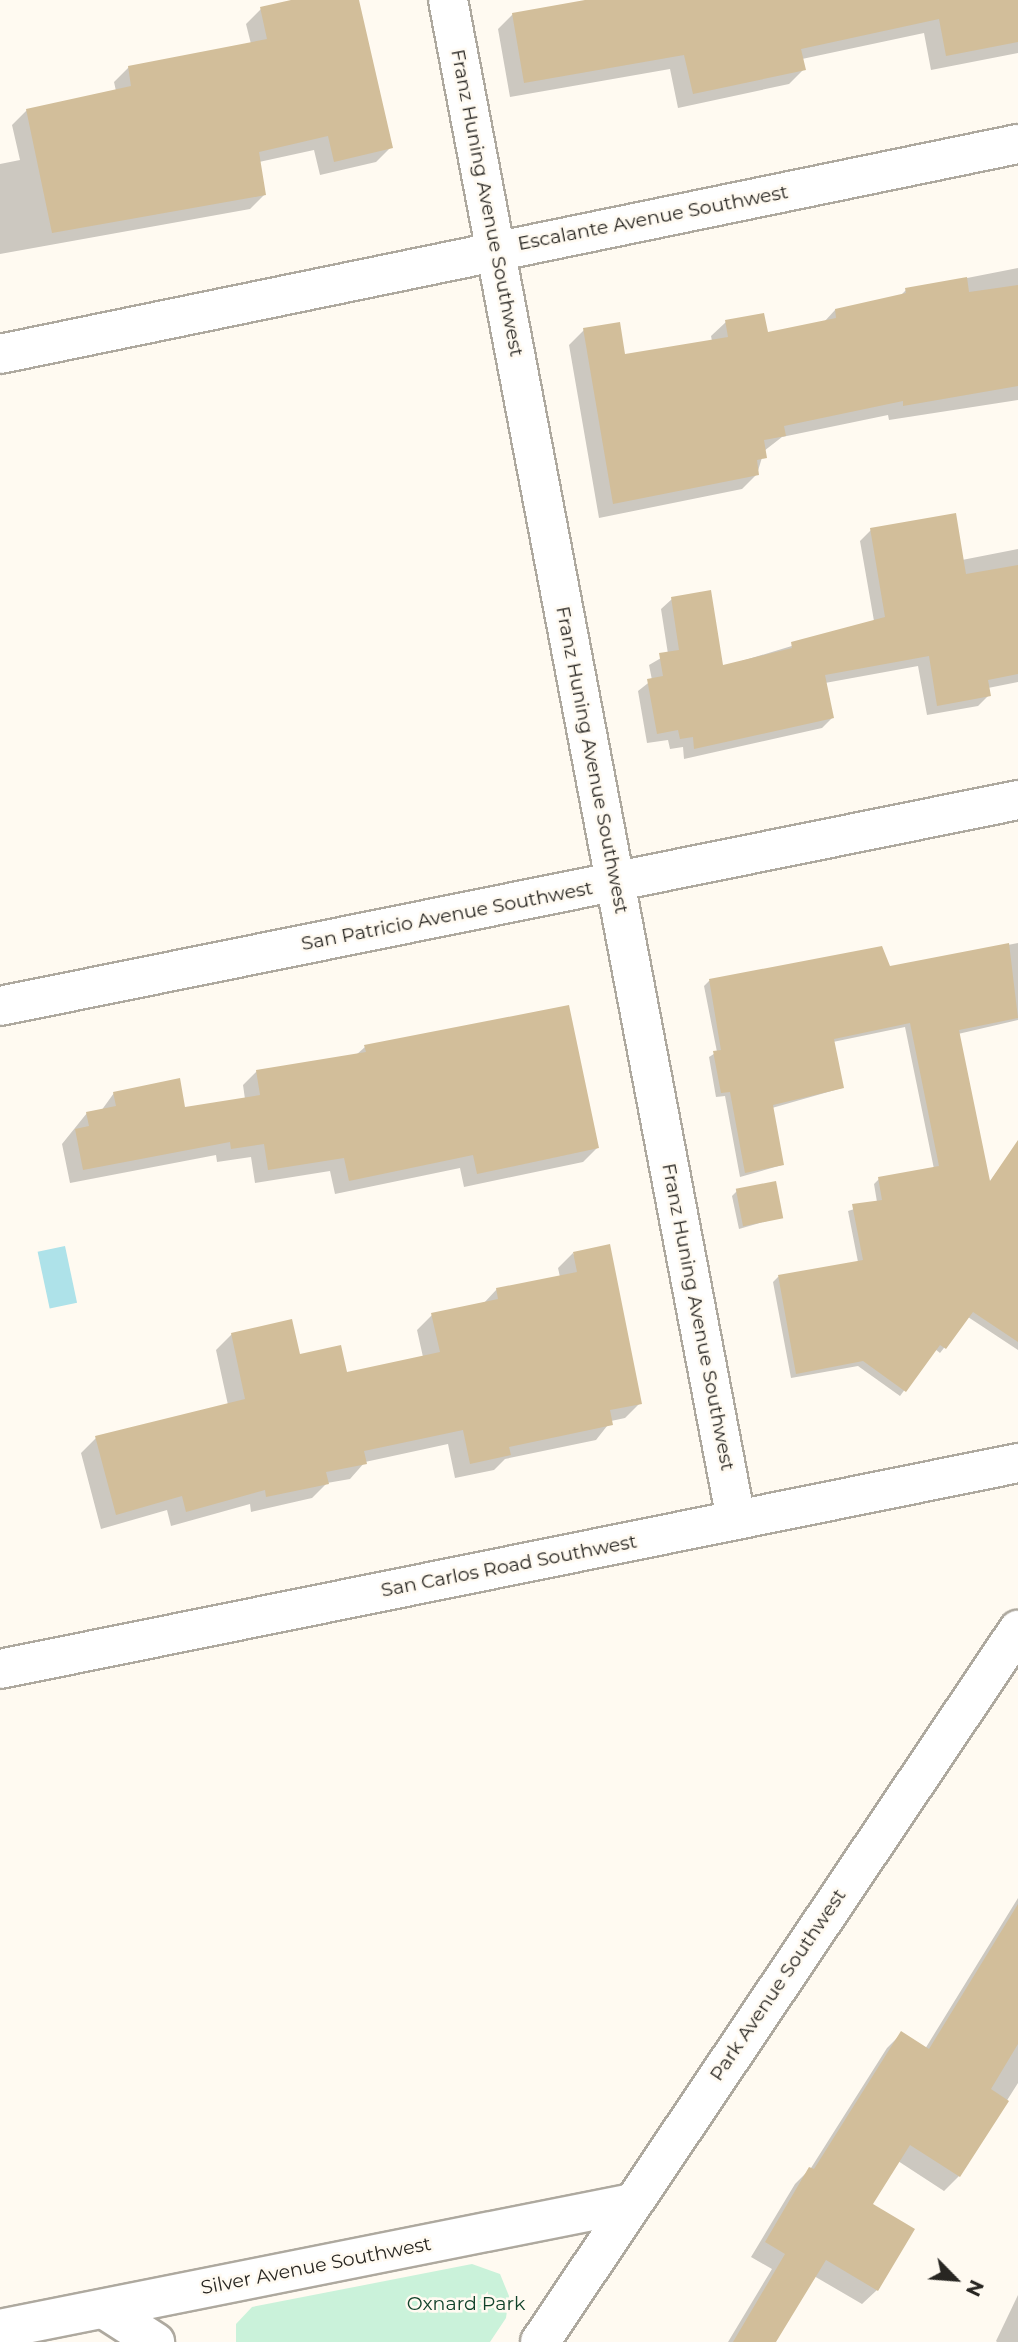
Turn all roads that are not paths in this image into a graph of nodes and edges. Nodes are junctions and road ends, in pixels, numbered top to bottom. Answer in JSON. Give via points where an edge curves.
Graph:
{"nodes":[{"id":1,"x":448,"y":0,"type":"edge"},
{"id":2,"x":1018,"y":144,"type":"edge"},
{"id":3,"x":496,"y":250,"type":"junction"},
{"id":4,"x":0,"y":354,"type":"edge"},
{"id":5,"x":1018,"y":800,"type":"edge"},
{"id":6,"x":615,"y":881,"type":"junction"},
{"id":7,"x":0,"y":1006,"type":"edge"},
{"id":8,"x":1018,"y":1463,"type":"edge"},
{"id":9,"x":736,"y":1520,"type":"junction"},
{"id":10,"x":1018,"y":1630,"type":"edge"},
{"id":11,"x":0,"y":1669,"type":"edge"},
{"id":12,"x":632,"y":2203,"type":"junction"},
{"id":13,"x":104,"y":2308,"type":"junction"},
{"id":14,"x":0,"y":2329,"type":"edge"},
{"id":15,"x":155,"y":2342,"type":"edge"},
{"id":16,"x":540,"y":2342,"type":"edge"}],
"edges":[{"from":1,"to":3,"type":"street","name":"Franz Huning Avenue Southwest"},
{"from":2,"to":3,"type":"street","name":"Escalante Avenue Southwest"},
{"from":3,"to":4,"type":"street","name":"Escalante Avenue Southwest"},
{"from":3,"to":6,"type":"street","name":"Franz Huning Avenue Southwest"},
{"from":5,"to":6,"type":"street","name":"San Patricio Avenue Southwest"},
{"from":6,"to":7,"type":"street","name":"San Patricio Avenue Southwest"},
{"from":6,"to":9,"type":"street","name":"Franz Huning Avenue Southwest"},
{"from":8,"to":9,"type":"street","name":"San Carlos Road Southwest"},
{"from":9,"to":11,"type":"street","name":"San Carlos Road Southwest"},
{"from":10,"to":12,"type":"street","name":"Park Avenue Southwest"},
{"from":12,"to":13,"type":"street","name":"Silver Avenue Southwest"},
{"from":12,"to":16,"type":"street","name":"Park Avenue Southwest"},
{"from":13,"to":14,"type":"street","name":"Silver Avenue Southwest"},
{"from":13,"to":15,"type":"street"}]}
